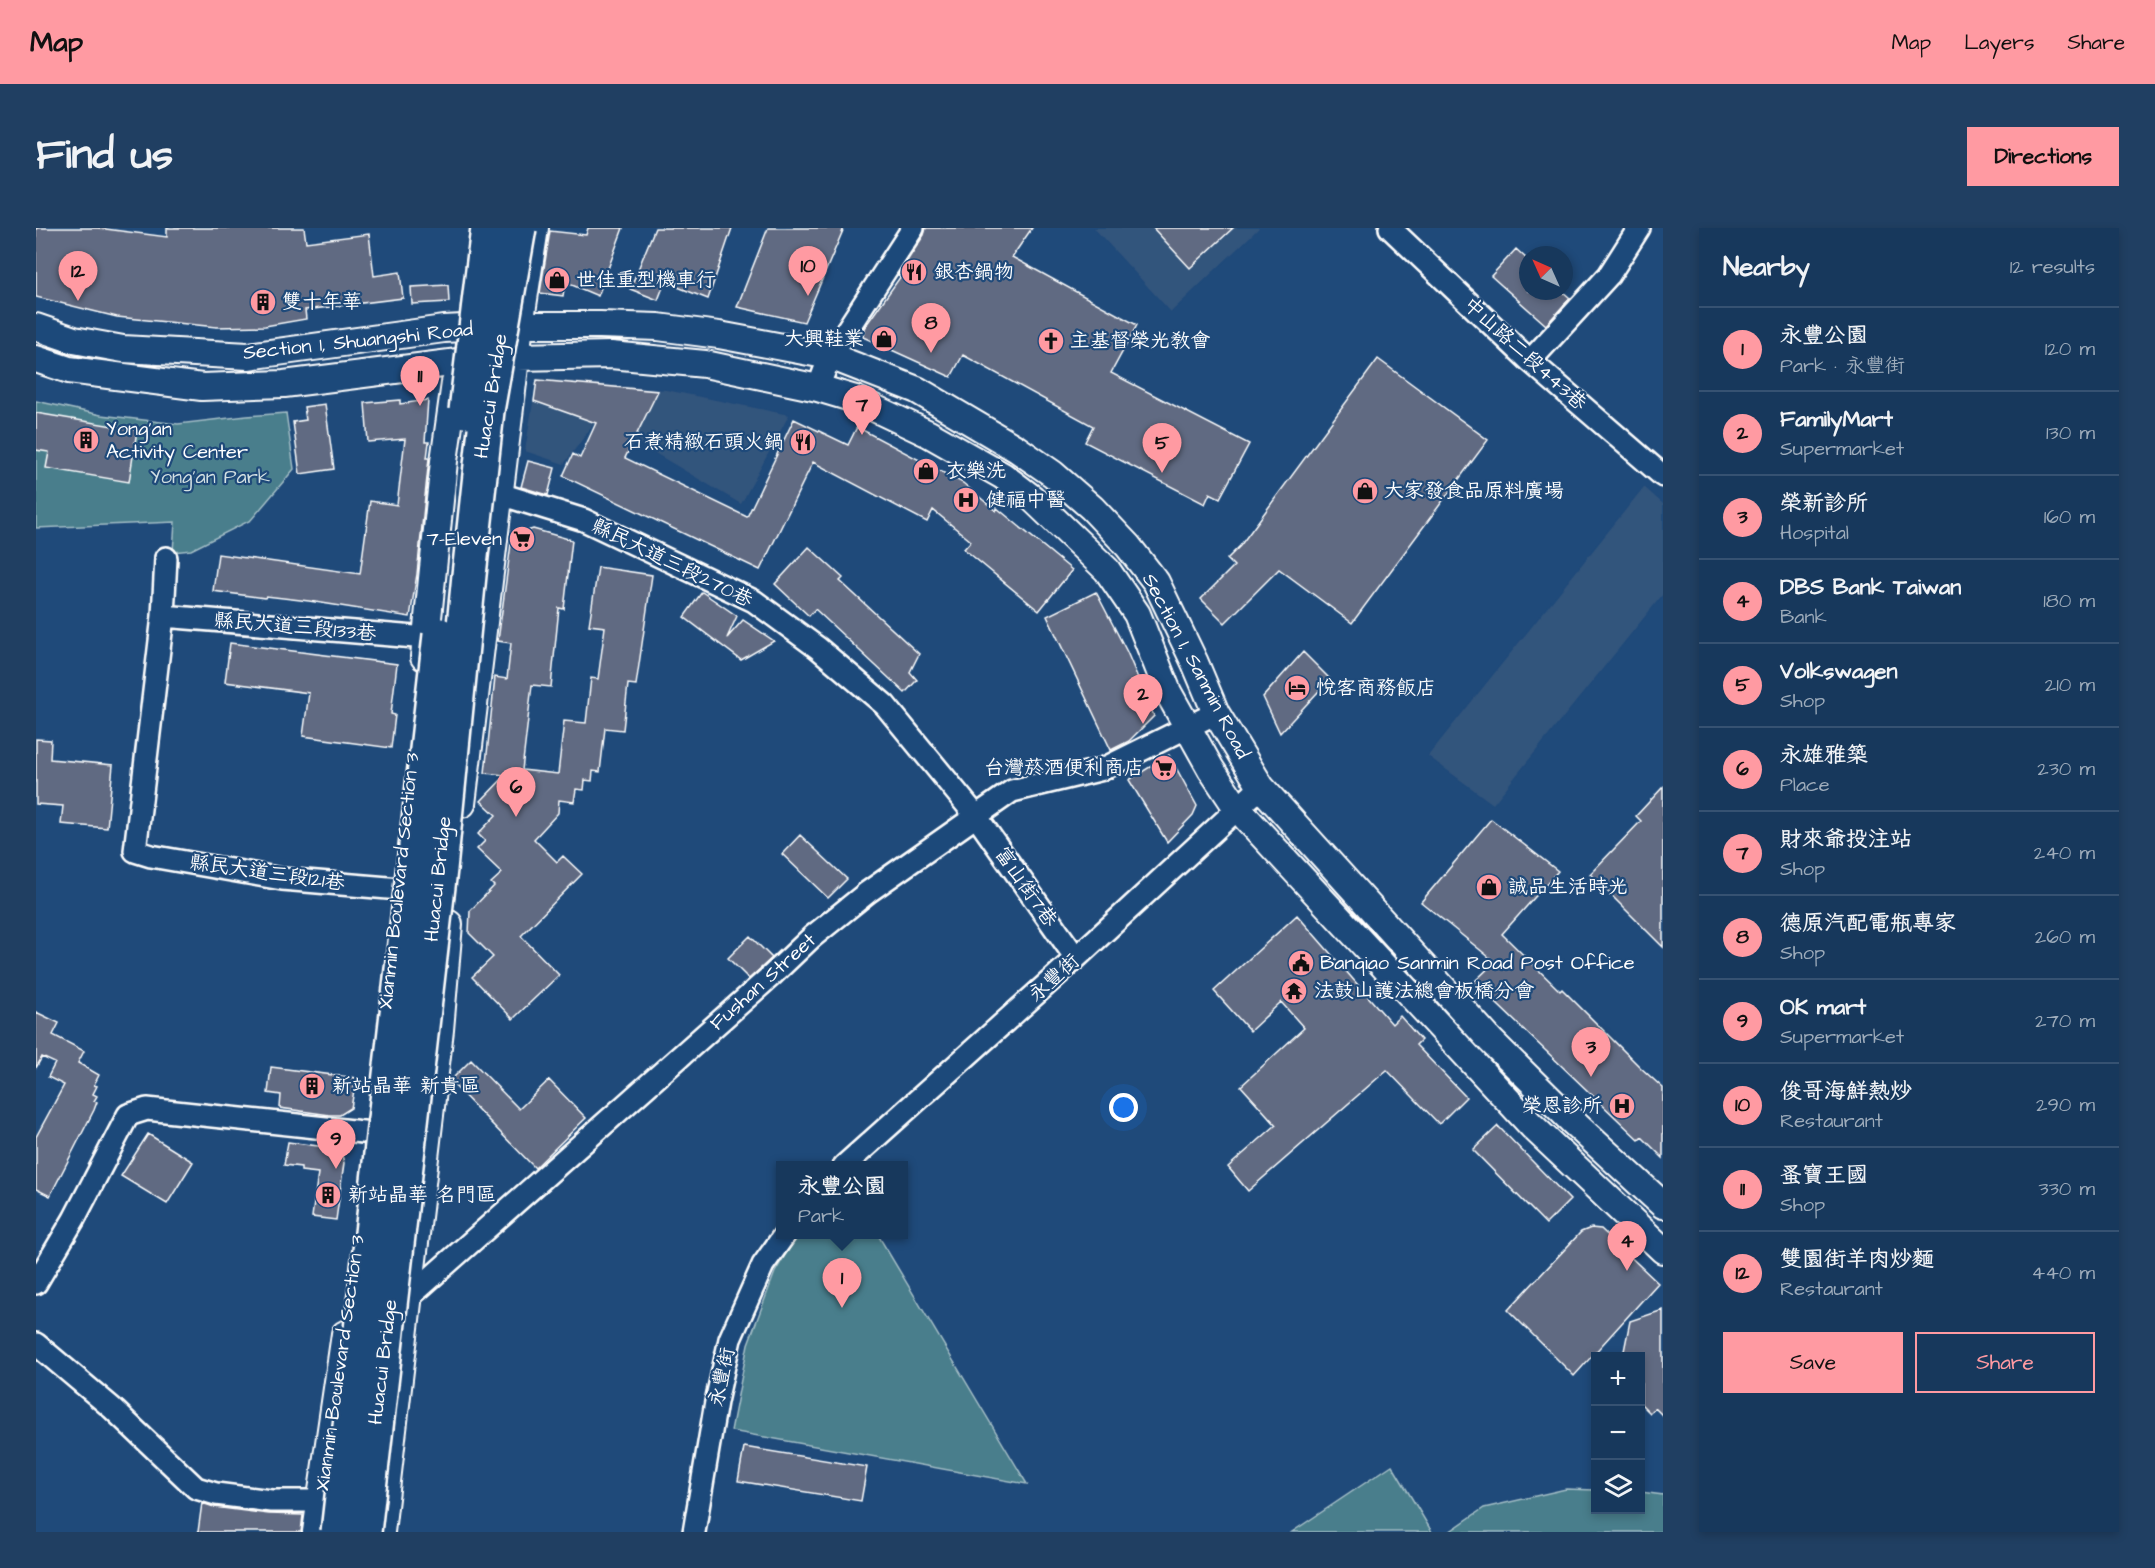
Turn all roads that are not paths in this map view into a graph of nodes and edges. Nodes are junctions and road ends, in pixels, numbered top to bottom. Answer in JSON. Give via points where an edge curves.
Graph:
{"nodes":[{"id":1,"x":472,"y":228,"type":"edge"},
{"id":2,"x":488,"y":228,"type":"edge"},
{"id":3,"x":519,"y":228,"type":"edge"},
{"id":4,"x":535,"y":228,"type":"edge"},
{"id":5,"x":913,"y":228,"type":"edge"},
{"id":6,"x":1390,"y":228,"type":"edge"},
{"id":7,"x":1639,"y":228,"type":"edge"},
{"id":8,"x":511,"y":326,"type":"junction"},
{"id":9,"x":36,"y":327,"type":"edge"},
{"id":10,"x":462,"y":328,"type":"junction"},
{"id":11,"x":830,"y":356,"type":"junction"},
{"id":12,"x":36,"y":358,"type":"edge"},
{"id":13,"x":508,"y":358,"type":"junction"},
{"id":14,"x":1530,"y":361,"type":"junction"},
{"id":15,"x":458,"y":362,"type":"junction"},
{"id":16,"x":818,"y":388,"type":"junction"},
{"id":17,"x":444,"y":461,"type":"junction"},
{"id":18,"x":1053,"y":474,"type":"junction"},
{"id":19,"x":1663,"y":476,"type":"edge"},
{"id":20,"x":500,"y":494,"type":"junction"},
{"id":21,"x":1032,"y":498,"type":"junction"},
{"id":22,"x":166,"y":558,"type":"dead end"},
{"id":23,"x":163,"y":616,"type":"junction"},
{"id":24,"x":427,"y":638,"type":"junction"},
{"id":25,"x":1216,"y":713,"type":"junction"},
{"id":26,"x":1188,"y":726,"type":"junction"},
{"id":27,"x":1261,"y":787,"type":"junction"},
{"id":28,"x":1237,"y":808,"type":"junction"},
{"id":29,"x":976,"y":816,"type":"junction"},
{"id":30,"x":453,"y":878,"type":"junction"},
{"id":31,"x":400,"y":889,"type":"junction"},
{"id":32,"x":1076,"y":958,"type":"junction"},
{"id":33,"x":372,"y":1133,"type":"junction"},
{"id":34,"x":850,"y":1161,"type":"edge"},
{"id":35,"x":1663,"y":1205,"type":"edge"},
{"id":36,"x":781,"y":1239,"type":"edge"},
{"id":37,"x":1663,"y":1250,"type":"edge"},
{"id":38,"x":36,"y":1283,"type":"edge"},
{"id":39,"x":408,"y":1297,"type":"junction"},
{"id":40,"x":349,"y":1309,"type":"junction"},
{"id":41,"x":36,"y":1344,"type":"edge"},
{"id":42,"x":319,"y":1501,"type":"junction"},
{"id":43,"x":316,"y":1532,"type":"edge"},
{"id":44,"x":338,"y":1532,"type":"edge"},
{"id":45,"x":364,"y":1532,"type":"edge"},
{"id":46,"x":381,"y":1532,"type":"edge"},
{"id":47,"x":694,"y":1532,"type":"edge"}],
"edges":[{"from":1,"to":10,"type":"street","name":"Xianmin Boulevard Section 3"},
{"from":2,"to":44,"type":"highway","name":"Huacui Bridge","bridge":true},
{"from":3,"to":45,"type":"highway","name":"Huacui Bridge","bridge":true,"via":[[487,411],[440,869]]},
{"from":4,"to":8,"type":"street"},
{"from":5,"to":11,"type":"street"},
{"from":6,"to":14,"type":"street","name":"中山路二段443巷"},
{"from":7,"to":14,"type":"street","via":[[1609,275]]},
{"from":8,"to":10,"type":"street","name":"Section 1, Shuangshi Road"},
{"from":8,"to":11,"type":"street","name":"Section 1, Sanmin Road","via":[[658,327]]},
{"from":8,"to":13,"type":"street"},
{"from":9,"to":10,"type":"street","name":"Section 1, Shuangshi Road","via":[[74,340],[123,349],[248,356]]},
{"from":10,"to":15,"type":"street","name":"Xianmin Boulevard Section 3"},
{"from":11,"to":16,"type":"street"},
{"from":11,"to":18,"type":"street","name":"Section 1, Sanmin Road","via":[[917,390]]},
{"from":12,"to":15,"type":"street","name":"Section 1, Shuangshi Road","via":[[69,370],[201,387],[284,384]]},
{"from":13,"to":15,"type":"street","name":"Section 1, Shuangshi Road"},
{"from":13,"to":16,"type":"street","name":"Section 1, Sanmin Road","via":[[611,355],[705,364]]},
{"from":13,"to":20,"type":"street"},
{"from":14,"to":19,"type":"street","name":"中山路二段443巷"},
{"from":15,"to":17,"type":"street","name":"Xianmin Boulevard Section 3"},
{"from":16,"to":21,"type":"street","name":"Section 1, Sanmin Road","via":[[855,399],[929,434],[1003,476]]},
{"from":17,"to":20,"type":"street","via":[[451,483],[466,491]]},
{"from":17,"to":24,"type":"street","name":"Xianmin Boulevard Section 3"},
{"from":18,"to":21,"type":"street"},
{"from":18,"to":25,"type":"street","name":"Section 1, Sanmin Road","via":[[1092,508],[1156,582]]},
{"from":20,"to":29,"type":"street","name":"縣民大道三段270巷","via":[[584,520],[754,601],[885,705]]},
{"from":20,"to":30,"type":"street"},
{"from":21,"to":26,"type":"street","name":"Section 1, Sanmin Road","via":[[1113,579],[1137,615],[1168,692]]},
{"from":22,"to":23,"type":"street"},
{"from":23,"to":24,"type":"street","name":"縣民大道三段133巷"},
{"from":23,"to":31,"type":"street","name":"縣民大道三段121巷","via":[[135,851],[282,879]]},
{"from":24,"to":31,"type":"street","name":"Xianmin Boulevard Section 3","via":[[410,762]]},
{"from":25,"to":26,"type":"street","name":"Fushan Street"},
{"from":25,"to":27,"type":"street","name":"Section 1, Sanmin Road"},
{"from":26,"to":28,"type":"street","name":"Section 1, Sanmin Road"},
{"from":26,"to":29,"type":"street","name":"Fushan Street","via":[[1103,769],[1012,790]]},
{"from":27,"to":28,"type":"street","name":"永豐街"},
{"from":27,"to":35,"type":"street","name":"Section 1, Sanmin Road","via":[[1491,1041]]},
{"from":28,"to":32,"type":"street","name":"永豐街"},
{"from":28,"to":37,"type":"street","name":"Section 1, Sanmin Road","via":[[1532,1126]]},
{"from":29,"to":32,"type":"street","name":"富山街7巷"},
{"from":29,"to":39,"type":"street","name":"Fushan Street","via":[[812,937]]},
{"from":30,"to":31,"type":"street","name":"縣民大道三段121巷"},
{"from":30,"to":39,"type":"street","via":[[440,1030]]},
{"from":31,"to":33,"type":"street","name":"Xianmin Boulevard Section 3"},
{"from":32,"to":34,"type":"street","name":"永豐街"},
{"from":33,"to":38,"type":"street","via":[[147,1108],[128,1115]]},
{"from":33,"to":40,"type":"street","name":"Xianmin Boulevard Section 3"},
{"from":36,"to":47,"type":"street","name":"永豐街","via":[[763,1265],[730,1339]]},
{"from":39,"to":40,"type":"street","name":"Fushan Street"},
{"from":39,"to":46,"type":"street"},
{"from":40,"to":42,"type":"street","name":"Xianmin Boulevard Section 3"},
{"from":41,"to":42,"type":"street","via":[[112,1408],[196,1488],[271,1501]]},
{"from":42,"to":43,"type":"street","name":"Xianmin Boulevard Section 3"}]}
